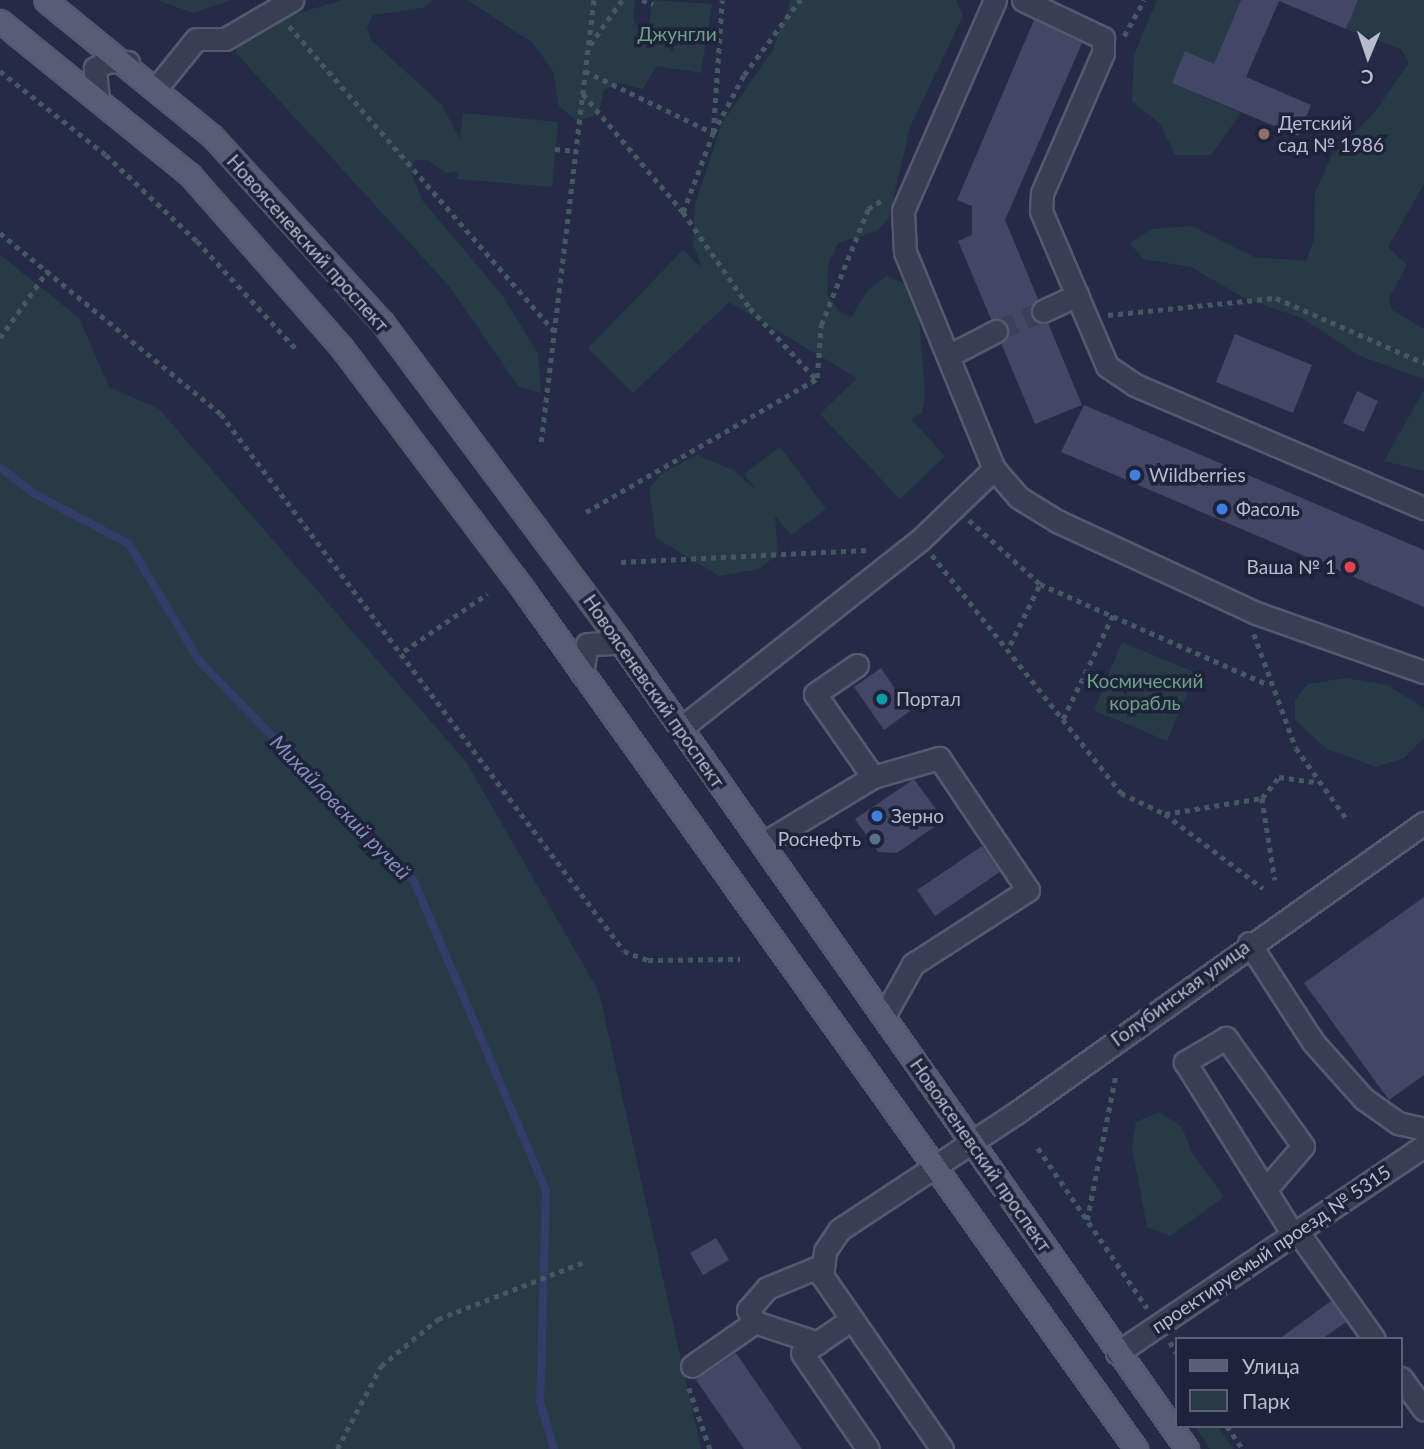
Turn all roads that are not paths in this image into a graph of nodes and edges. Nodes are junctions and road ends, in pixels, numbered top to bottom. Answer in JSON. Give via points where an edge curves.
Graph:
{"nodes":[{"id":1,"x":45,"y":0,"type":"edge"},
{"id":2,"x":995,"y":0,"type":"edge"},
{"id":3,"x":1024,"y":0,"type":"edge"},
{"id":4,"x":283,"y":5,"type":"edge"},
{"id":5,"x":0,"y":21,"type":"edge"},
{"id":6,"x":86,"y":31,"type":"junction"},
{"id":7,"x":128,"y":62,"type":"junction"},
{"id":8,"x":58,"y":67,"type":"junction"},
{"id":9,"x":158,"y":86,"type":"junction"},
{"id":10,"x":98,"y":99,"type":"junction"},
{"id":11,"x":1082,"y":305,"type":"junction"},
{"id":12,"x":1043,"y":311,"type":"tunnel mouth"},
{"id":13,"x":996,"y":331,"type":"tunnel mouth"},
{"id":14,"x":948,"y":356,"type":"junction"},
{"id":15,"x":994,"y":469,"type":"junction"},
{"id":16,"x":1424,"y":508,"type":"edge"},
{"id":17,"x":621,"y":643,"type":"junction"},
{"id":18,"x":857,"y":665,"type":"dead end"},
{"id":19,"x":1424,"y":672,"type":"edge"},
{"id":20,"x":582,"y":673,"type":"junction"},
{"id":21,"x":681,"y":728,"type":"junction"},
{"id":22,"x":873,"y":777,"type":"junction"},
{"id":23,"x":1424,"y":823,"type":"edge"},
{"id":24,"x":762,"y":844,"type":"junction"},
{"id":25,"x":1249,"y":943,"type":"junction"},
{"id":26,"x":884,"y":1016,"type":"junction"},
{"id":27,"x":1424,"y":1129,"type":"edge"},
{"id":28,"x":973,"y":1142,"type":"junction"},
{"id":29,"x":1424,"y":1146,"type":"edge"},
{"id":30,"x":938,"y":1166,"type":"junction"},
{"id":31,"x":1265,"y":1190,"type":"junction"},
{"id":32,"x":1295,"y":1233,"type":"junction"},
{"id":33,"x":823,"y":1265,"type":"junction"},
{"id":34,"x":852,"y":1319,"type":"junction"},
{"id":35,"x":755,"y":1322,"type":"junction"},
{"id":36,"x":1373,"y":1337,"type":"edge"},
{"id":37,"x":818,"y":1343,"type":"junction"},
{"id":38,"x":1117,"y":1353,"type":"junction"},
{"id":39,"x":692,"y":1366,"type":"road end"},
{"id":40,"x":1403,"y":1381,"type":"edge"},
{"id":41,"x":1424,"y":1410,"type":"edge"},
{"id":42,"x":868,"y":1449,"type":"edge"},
{"id":43,"x":942,"y":1449,"type":"edge"},
{"id":44,"x":1136,"y":1449,"type":"edge"},
{"id":45,"x":1187,"y":1449,"type":"edge"}],
"edges":[{"from":1,"to":6,"type":"main road","name":"Новоясеневский проспект"},
{"from":2,"to":14,"type":"street","via":[[906,194],[905,253]]},
{"from":3,"to":11,"type":"street","via":[[1095,29],[1103,53],[1042,193],[1041,211]]},
{"from":4,"to":9,"type":"street","via":[[225,39],[196,39]]},
{"from":5,"to":8,"type":"main road"},
{"from":6,"to":7,"type":"main road","name":"Новоясеневский проспект"},
{"from":6,"to":8,"type":"street","via":[[88,62],[75,69]]},
{"from":7,"to":9,"type":"main road","name":"Новоясеневский проспект"},
{"from":7,"to":10,"type":"street","via":[[108,61],[95,68]]},
{"from":8,"to":10,"type":"main road"},
{"from":9,"to":17,"type":"main road","name":"Новоясеневский проспект","via":[[212,136],[382,322]]},
{"from":10,"to":20,"type":"main road","via":[[190,175],[342,348]]},
{"from":11,"to":12,"type":"street"},
{"from":11,"to":16,"type":"street","via":[[1107,366],[1119,377]]},
{"from":13,"to":14,"type":"street"},
{"from":14,"to":15,"type":"street"},
{"from":15,"to":19,"type":"street","via":[[1018,497],[1057,521],[1256,612]]},
{"from":15,"to":21,"type":"street","via":[[920,540]]},
{"from":17,"to":20,"type":"street","via":[[587,644]]},
{"from":17,"to":21,"type":"main road","name":"Новоясеневский проспект"},
{"from":18,"to":22,"type":"street","via":[[815,694]]},
{"from":20,"to":30,"type":"main road"},
{"from":21,"to":24,"type":"main road","name":"Новоясеневский проспект"},
{"from":22,"to":24,"type":"street"},
{"from":22,"to":26,"type":"street","via":[[939,758],[1028,890],[913,964]]},
{"from":23,"to":25,"type":"street","name":"Голубинская улица"},
{"from":24,"to":26,"type":"main road","name":"Новоясеневский проспект"},
{"from":25,"to":27,"type":"street","via":[[1313,1042],[1364,1098],[1398,1123]]},
{"from":25,"to":28,"type":"street","name":"Голубинская улица"},
{"from":26,"to":28,"type":"main road","name":"Новоясеневский проспект"},
{"from":28,"to":30,"type":"street","name":"Голубинская улица"},
{"from":28,"to":38,"type":"main road","name":"Новоясеневский проспект"},
{"from":29,"to":32,"type":"street","name":"проектируемый проезд № 5315"},
{"from":30,"to":33,"type":"street","name":"Голубинская улица","via":[[839,1230]]},
{"from":30,"to":44,"type":"main road"},
{"from":31,"to":31,"type":"street","via":[[1185,1062],[1226,1038],[1303,1146]]},
{"from":31,"to":32,"type":"street"},
{"from":32,"to":36,"type":"street"},
{"from":32,"to":38,"type":"street","name":"проектируемый проезд № 5315"},
{"from":33,"to":34,"type":"street","via":[[822,1276]]},
{"from":33,"to":35,"type":"street","via":[[766,1288],[748,1310]]},
{"from":34,"to":37,"type":"street"},
{"from":34,"to":43,"type":"street"},
{"from":35,"to":37,"type":"street"},
{"from":35,"to":39,"type":"street"},
{"from":37,"to":42,"type":"street","via":[[802,1353]]},
{"from":38,"to":45,"type":"main road","name":"Новоясеневский проспект"},
{"from":40,"to":41,"type":"street"}]}
